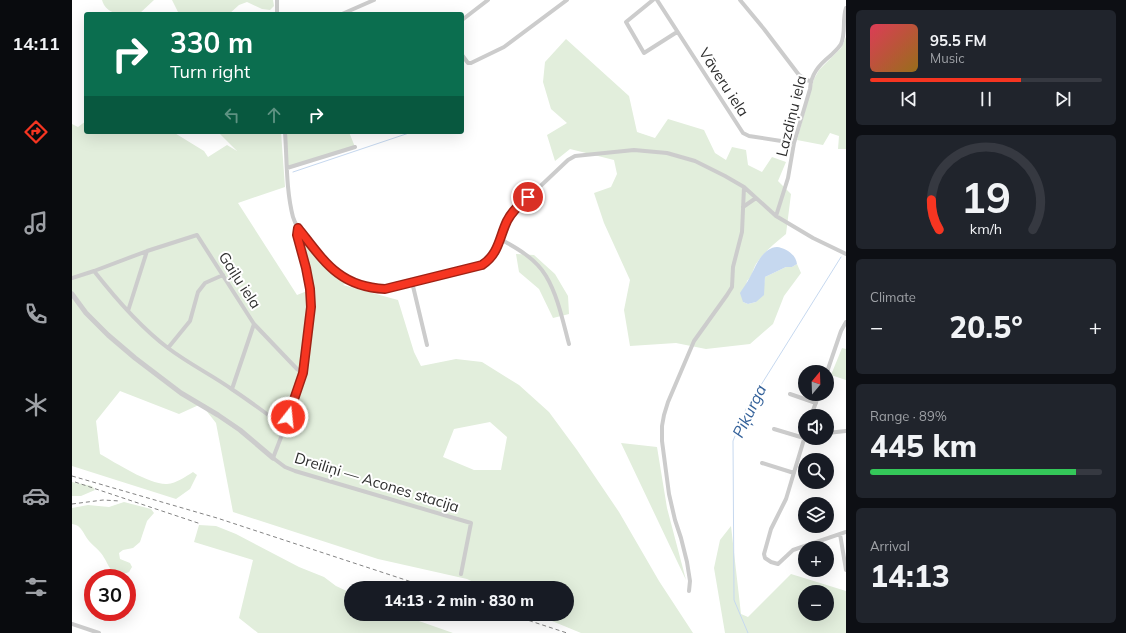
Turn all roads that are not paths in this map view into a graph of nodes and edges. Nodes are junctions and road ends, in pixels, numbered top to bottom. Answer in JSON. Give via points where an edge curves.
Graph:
{"nodes":[{"id":1,"x":277,"y":0,"type":"edge"},
{"id":2,"x":374,"y":0,"type":"edge"},
{"id":3,"x":488,"y":0,"type":"edge"},
{"id":4,"x":567,"y":0,"type":"edge"},
{"id":5,"x":653,"y":0,"type":"edge"},
{"id":6,"x":657,"y":0,"type":"edge"},
{"id":7,"x":740,"y":0,"type":"edge"},
{"id":8,"x":846,"y":8,"type":"edge"},
{"id":9,"x":277,"y":12,"type":"edge"},
{"id":10,"x":347,"y":12,"type":"edge"},
{"id":11,"x":464,"y":18,"type":"edge"},
{"id":12,"x":676,"y":32,"type":"junction"},
{"id":13,"x":464,"y":58,"type":"edge"},
{"id":14,"x":810,"y":81,"type":"junction"},
{"id":15,"x":285,"y":134,"type":"edge"},
{"id":16,"x":794,"y":144,"type":"junction"},
{"id":17,"x":354,"y":147,"type":"dead end"},
{"id":18,"x":287,"y":168,"type":"junction"},
{"id":19,"x":744,"y":187,"type":"junction"},
{"id":20,"x":756,"y":198,"type":"junction"},
{"id":21,"x":743,"y":207,"type":"junction"},
{"id":22,"x":776,"y":216,"type":"junction"},
{"id":23,"x":298,"y":228,"type":"junction"},
{"id":24,"x":500,"y":239,"type":"junction"},
{"id":25,"x":147,"y":252,"type":"junction"},
{"id":26,"x":846,"y":254,"type":"edge"},
{"id":27,"x":94,"y":271,"type":"junction"},
{"id":28,"x":222,"y":275,"type":"junction"},
{"id":29,"x":72,"y":278,"type":"edge"},
{"id":30,"x":412,"y":282,"type":"junction"},
{"id":31,"x":72,"y":294,"type":"edge"},
{"id":32,"x":128,"y":311,"type":"junction"},
{"id":33,"x":846,"y":322,"type":"edge"},
{"id":34,"x":254,"y":324,"type":"junction"},
{"id":35,"x":569,"y":344,"type":"dead end"},
{"id":36,"x":427,"y":345,"type":"dead end"},
{"id":37,"x":168,"y":348,"type":"junction"},
{"id":38,"x":829,"y":365,"type":"edge"},
{"id":39,"x":303,"y":373,"type":"junction"},
{"id":40,"x":232,"y":389,"type":"junction"},
{"id":41,"x":790,"y":394,"type":"dead end"},
{"id":42,"x":816,"y":402,"type":"joint"},
{"id":43,"x":814,"y":409,"type":"edge"},
{"id":44,"x":285,"y":427,"type":"junction"},
{"id":45,"x":774,"y":429,"type":"dead end"},
{"id":46,"x":846,"y":431,"type":"edge"},
{"id":47,"x":834,"y":432,"type":"edge"},
{"id":48,"x":798,"y":435,"type":"edge"},
{"id":49,"x":802,"y":445,"type":"edge"},
{"id":50,"x":273,"y":458,"type":"junction"},
{"id":51,"x":762,"y":463,"type":"dead end"},
{"id":52,"x":794,"y":473,"type":"junction"},
{"id":53,"x":846,"y":532,"type":"edge"},
{"id":54,"x":840,"y":534,"type":"junction"},
{"id":55,"x":846,"y":570,"type":"edge"},
{"id":56,"x":461,"y":574,"type":"dead end"},
{"id":57,"x":689,"y":591,"type":"dead end"},
{"id":58,"x":72,"y":624,"type":"edge"},
{"id":59,"x":99,"y":633,"type":"edge"}],
"edges":[{"from":1,"to":9,"type":"street"},
{"from":2,"to":10,"type":"street"},
{"from":3,"to":11,"type":"street"},
{"from":4,"to":13,"type":"street","via":[[500,50],[471,63]]},
{"from":5,"to":12,"type":"street","via":[[626,22],[644,53]]},
{"from":6,"to":12,"type":"street","name":"Vāveru iela"},
{"from":7,"to":14,"type":"street","via":[[798,75]]},
{"from":8,"to":14,"type":"street","name":"Lazdiņu iela","via":[[844,37],[838,49],[817,68]]},
{"from":12,"to":16,"type":"street","name":"Vāveru iela","via":[[743,133]]},
{"from":14,"to":16,"type":"street","name":"Lazdiņu iela","via":[[810,90]]},
{"from":15,"to":18,"type":"street"},
{"from":16,"to":22,"type":"street","name":"Lazdiņu iela","via":[[788,178]]},
{"from":17,"to":18,"type":"street"},
{"from":18,"to":23,"type":"street","via":[[293,218]]},
{"from":19,"to":20,"type":"street"},
{"from":19,"to":21,"type":"street"},
{"from":19,"to":24,"type":"street","via":[[694,161],[670,154],[634,150],[583,154],[568,160],[517,207],[507,221]]},
{"from":20,"to":21,"type":"street"},
{"from":20,"to":22,"type":"street"},
{"from":21,"to":57,"type":"street","via":[[742,232],[733,268],[732,287],[694,341],[668,402],[662,426],[669,494],[687,562]]},
{"from":22,"to":26,"type":"street"},
{"from":23,"to":30,"type":"street","via":[[335,272],[349,281],[371,288],[385,289]]},
{"from":23,"to":39,"type":"street","via":[[297,235],[311,296]]},
{"from":24,"to":30,"type":"street","via":[[494,254],[482,265]]},
{"from":24,"to":35,"type":"street","via":[[527,255],[546,275]]},
{"from":25,"to":27,"type":"street","name":"Gaiļu iela"},
{"from":25,"to":28,"type":"street","name":"Gaiļu iela","via":[[197,235]]},
{"from":25,"to":32,"type":"street"},
{"from":27,"to":29,"type":"street","name":"Gaiļu iela"},
{"from":27,"to":32,"type":"street"},
{"from":28,"to":34,"type":"street","name":"Gaiļu iela"},
{"from":28,"to":37,"type":"street","via":[[205,283],[198,292],[190,321]]},
{"from":30,"to":36,"type":"street"},
{"from":31,"to":50,"type":"street","name":"Dreiliņi — Acones stacija","via":[[86,313],[135,358],[181,393],[240,430]]},
{"from":32,"to":37,"type":"street"},
{"from":33,"to":38,"type":"street"},
{"from":34,"to":39,"type":"street","name":"Gaiļu iela"},
{"from":34,"to":40,"type":"street"},
{"from":37,"to":40,"type":"street"},
{"from":39,"to":44,"type":"street"},
{"from":40,"to":44,"type":"street"},
{"from":41,"to":42,"type":"street"},
{"from":42,"to":43,"type":"street"},
{"from":44,"to":50,"type":"street"},
{"from":45,"to":48,"type":"street"},
{"from":46,"to":47,"type":"street"},
{"from":49,"to":52,"type":"street"},
{"from":50,"to":56,"type":"street","name":"Dreiliņi — Acones stacija","via":[[295,471],[471,522]]},
{"from":51,"to":52,"type":"street"},
{"from":52,"to":54,"type":"street","via":[[786,499],[771,528],[765,558],[778,564],[793,550]]},
{"from":53,"to":54,"type":"street"},
{"from":54,"to":55,"type":"street"},
{"from":58,"to":59,"type":"street"}]}
